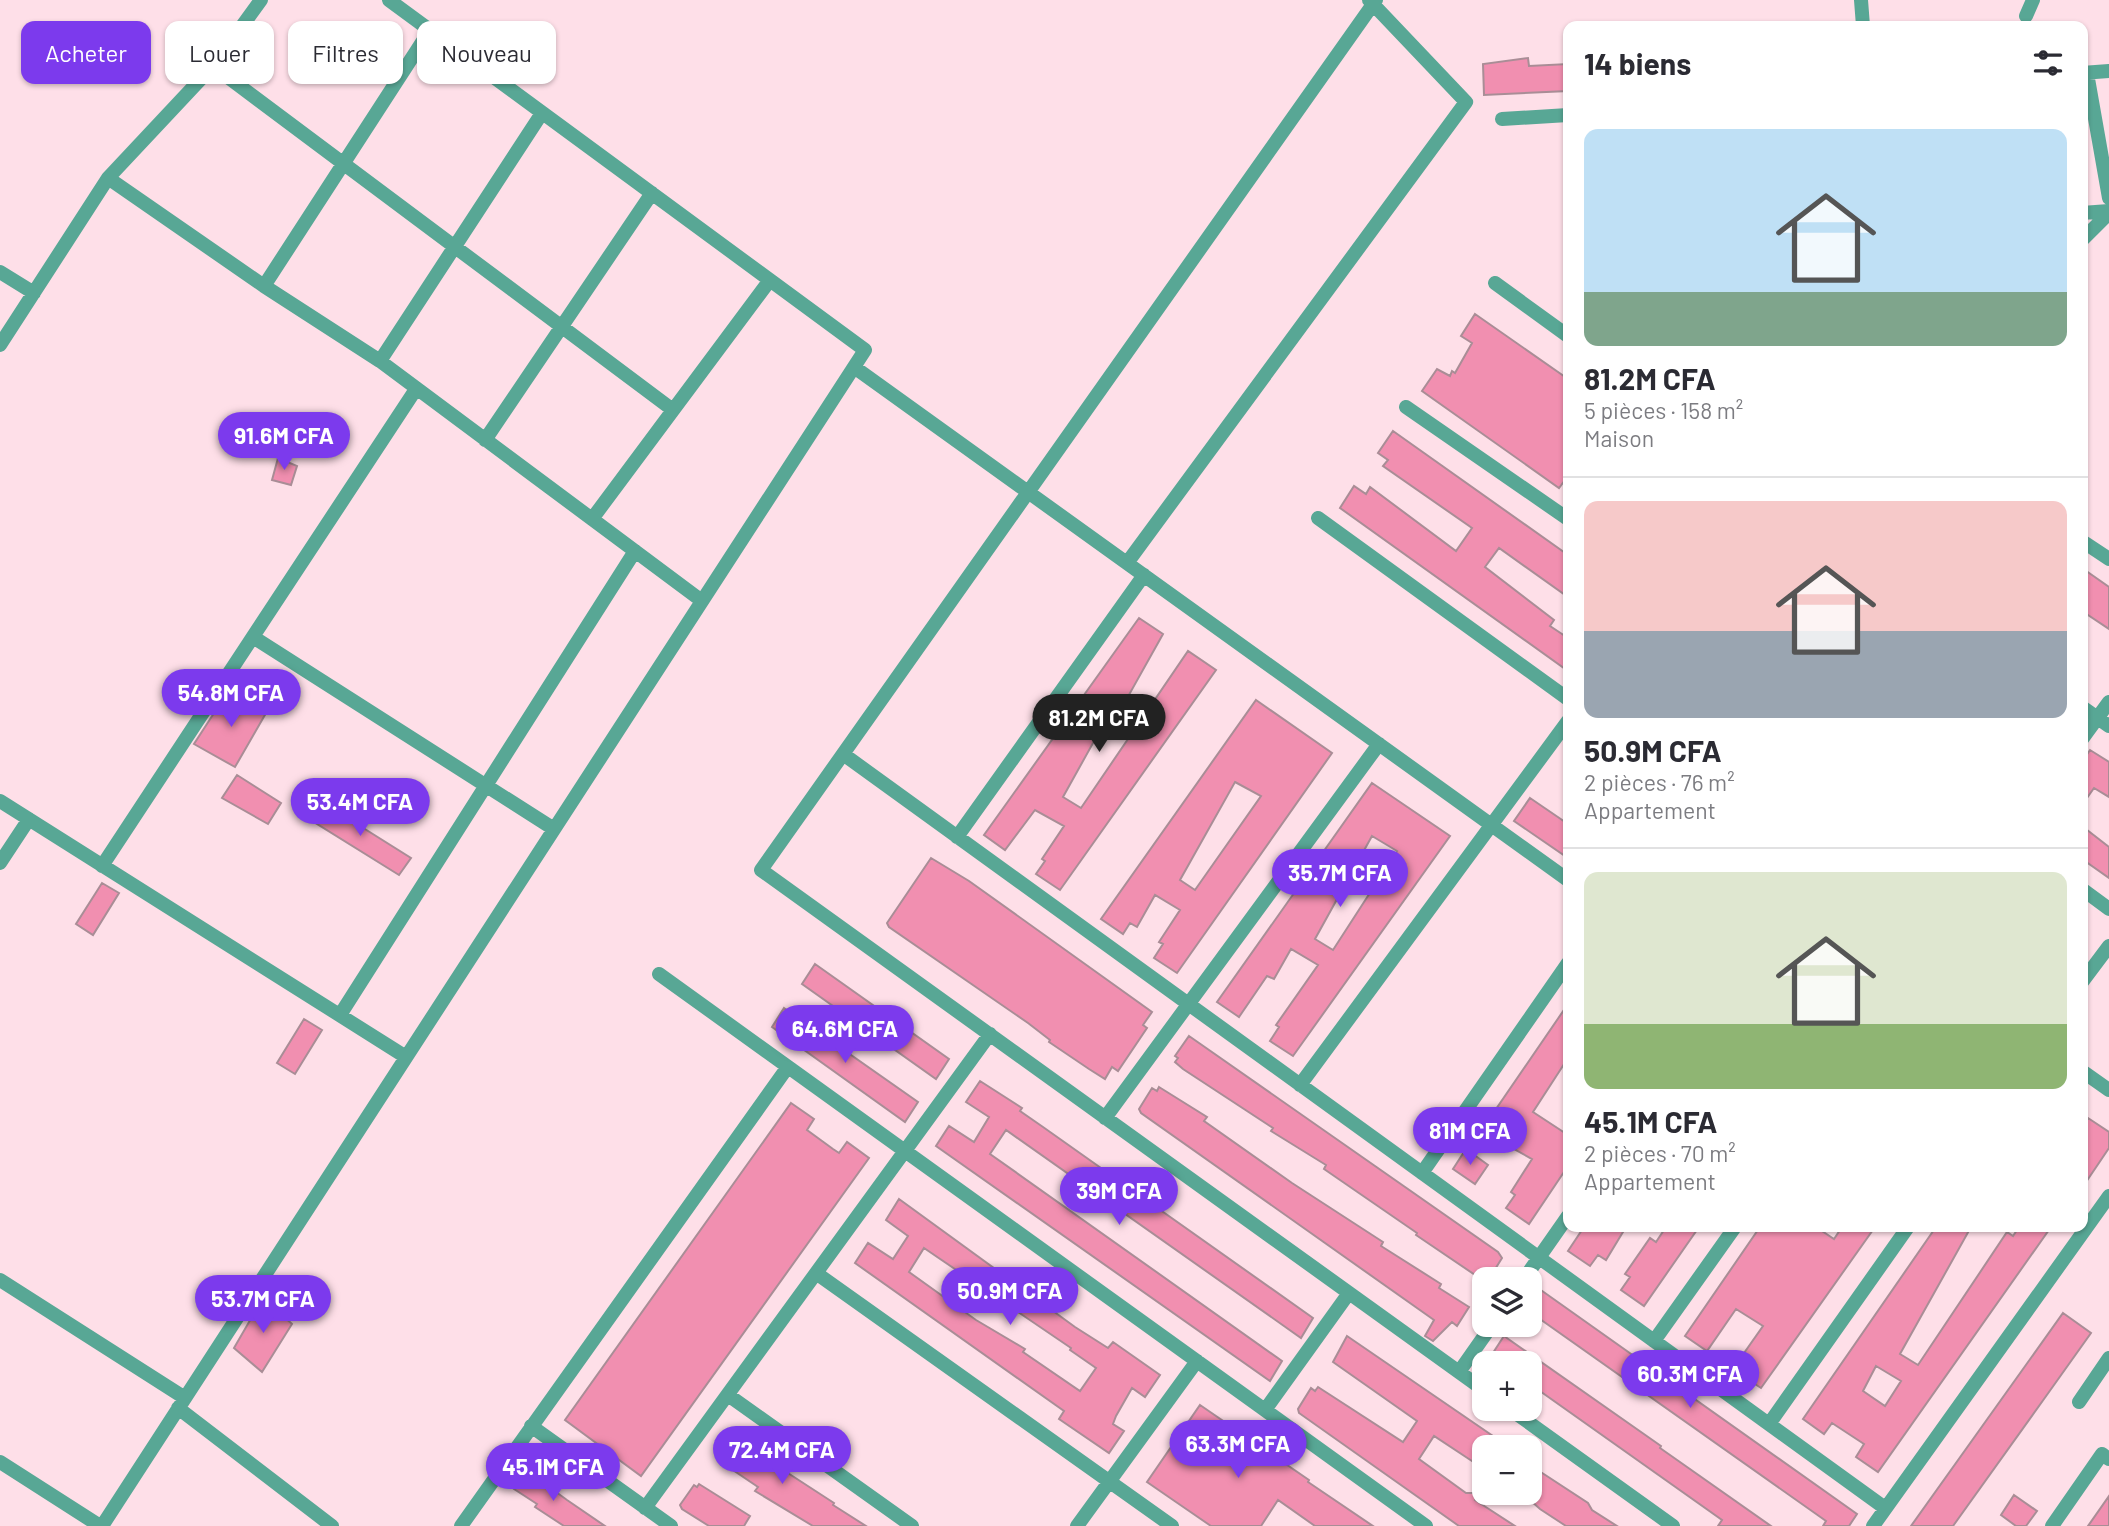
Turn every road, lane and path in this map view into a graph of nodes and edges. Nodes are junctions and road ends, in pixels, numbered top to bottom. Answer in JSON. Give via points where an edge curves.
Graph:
{"nodes":[{"id":1,"x":261,"y":0,"type":"edge"},
{"id":2,"x":389,"y":0,"type":"edge"},
{"id":3,"x":1861,"y":0,"type":"edge"},
{"id":4,"x":2033,"y":0,"type":"edge"},
{"id":5,"x":1372,"y":1,"type":"edge"},
{"id":6,"x":2026,"y":16,"type":"dead end"},
{"id":7,"x":246,"y":21,"type":"edge"},
{"id":8,"x":418,"y":21,"type":"edge"},
{"id":9,"x":1863,"y":21,"type":"edge"},
{"id":10,"x":417,"y":50,"type":"edge"},
{"id":11,"x":2109,"y":71,"type":"edge"},
{"id":12,"x":2088,"y":73,"type":"edge"},
{"id":13,"x":196,"y":84,"type":"edge"},
{"id":14,"x":237,"y":84,"type":"edge"},
{"id":15,"x":503,"y":84,"type":"edge"},
{"id":16,"x":2088,"y":89,"type":"edge"},
{"id":17,"x":542,"y":113,"type":"junction"},
{"id":18,"x":1563,"y":115,"type":"edge"},
{"id":19,"x":1502,"y":119,"type":"dead end"},
{"id":20,"x":345,"y":164,"type":"junction"},
{"id":21,"x":108,"y":178,"type":"junction"},
{"id":22,"x":652,"y":193,"type":"junction"},
{"id":23,"x":2109,"y":198,"type":"edge"},
{"id":24,"x":2109,"y":212,"type":"edge"},
{"id":25,"x":2088,"y":213,"type":"edge"},
{"id":26,"x":2088,"y":234,"type":"edge"},
{"id":27,"x":454,"y":246,"type":"junction"},
{"id":28,"x":0,"y":272,"type":"edge"},
{"id":29,"x":770,"y":280,"type":"junction"},
{"id":30,"x":1494,"y":283,"type":"dead end"},
{"id":31,"x":264,"y":286,"type":"junction"},
{"id":32,"x":34,"y":293,"type":"junction"},
{"id":33,"x":562,"y":326,"type":"junction"},
{"id":34,"x":1563,"y":332,"type":"edge"},
{"id":35,"x":0,"y":345,"type":"edge"},
{"id":36,"x":380,"y":361,"type":"junction"},
{"id":37,"x":854,"y":366,"type":"junction"},
{"id":38,"x":416,"y":389,"type":"junction"},
{"id":39,"x":1406,"y":407,"type":"dead end"},
{"id":40,"x":673,"y":410,"type":"junction"},
{"id":41,"x":485,"y":440,"type":"junction"},
{"id":42,"x":1028,"y":492,"type":"junction"},
{"id":43,"x":1563,"y":516,"type":"edge"},
{"id":44,"x":1318,"y":518,"type":"dead end"},
{"id":45,"x":592,"y":519,"type":"junction"},
{"id":46,"x":2088,"y":545,"type":"edge"},
{"id":47,"x":635,"y":551,"type":"junction"},
{"id":48,"x":2109,"y":559,"type":"edge"},
{"id":49,"x":1127,"y":563,"type":"junction"},
{"id":50,"x":1144,"y":575,"type":"junction"},
{"id":51,"x":702,"y":601,"type":"junction"},
{"id":52,"x":253,"y":637,"type":"junction"},
{"id":53,"x":1563,"y":695,"type":"edge"},
{"id":54,"x":2109,"y":702,"type":"edge"},
{"id":55,"x":2088,"y":711,"type":"edge"},
{"id":56,"x":2103,"y":722,"type":"edge"},
{"id":57,"x":1563,"y":728,"type":"edge"},
{"id":58,"x":2088,"y":734,"type":"edge"},
{"id":59,"x":1379,"y":744,"type":"junction"},
{"id":60,"x":843,"y":754,"type":"junction"},
{"id":61,"x":486,"y":786,"type":"junction"},
{"id":62,"x":0,"y":801,"type":"edge"},
{"id":63,"x":29,"y":819,"type":"junction"},
{"id":64,"x":1491,"y":823,"type":"junction"},
{"id":65,"x":554,"y":829,"type":"junction"},
{"id":66,"x":957,"y":837,"type":"junction"},
{"id":67,"x":0,"y":863,"type":"edge"},
{"id":68,"x":102,"y":866,"type":"junction"},
{"id":69,"x":1563,"y":876,"type":"edge"},
{"id":70,"x":2088,"y":893,"type":"edge"},
{"id":71,"x":2109,"y":909,"type":"edge"},
{"id":72,"x":2109,"y":946,"type":"edge"},
{"id":73,"x":1563,"y":970,"type":"edge"},
{"id":74,"x":659,"y":974,"type":"dead end"},
{"id":75,"x":2088,"y":974,"type":"edge"},
{"id":76,"x":1189,"y":1004,"type":"junction"},
{"id":77,"x":340,"y":1015,"type":"junction"},
{"id":78,"x":990,"y":1034,"type":"junction"},
{"id":79,"x":406,"y":1057,"type":"junction"},
{"id":80,"x":787,"y":1068,"type":"junction"},
{"id":81,"x":2088,"y":1075,"type":"edge"},
{"id":82,"x":1300,"y":1085,"type":"junction"},
{"id":83,"x":2109,"y":1090,"type":"edge"},
{"id":84,"x":1105,"y":1118,"type":"junction"},
{"id":85,"x":905,"y":1151,"type":"junction"},
{"id":86,"x":1422,"y":1173,"type":"junction"},
{"id":87,"x":2109,"y":1196,"type":"edge"},
{"id":88,"x":1563,"y":1223,"type":"edge"},
{"id":89,"x":2088,"y":1225,"type":"edge"},
{"id":90,"x":1731,"y":1232,"type":"edge"},
{"id":91,"x":1904,"y":1232,"type":"edge"},
{"id":92,"x":2083,"y":1232,"type":"edge"},
{"id":93,"x":1539,"y":1258,"type":"junction"},
{"id":94,"x":1533,"y":1267,"type":"edge"},
{"id":95,"x":816,"y":1273,"type":"junction"},
{"id":96,"x":0,"y":1280,"type":"edge"},
{"id":97,"x":1349,"y":1293,"type":"junction"},
{"id":98,"x":1483,"y":1337,"type":"edge"},
{"id":99,"x":1654,"y":1341,"type":"junction"},
{"id":100,"x":2109,"y":1358,"type":"edge"},
{"id":101,"x":1197,"y":1361,"type":"junction"},
{"id":102,"x":1458,"y":1372,"type":"junction"},
{"id":103,"x":1472,"y":1382,"type":"edge"},
{"id":104,"x":728,"y":1395,"type":"junction"},
{"id":105,"x":2078,"y":1402,"type":"dead end"},
{"id":106,"x":182,"y":1403,"type":"junction"},
{"id":107,"x":1265,"y":1410,"type":"junction"},
{"id":108,"x":1527,"y":1421,"type":"edge"},
{"id":109,"x":1769,"y":1424,"type":"junction"},
{"id":110,"x":531,"y":1426,"type":"junction"},
{"id":111,"x":2109,"y":1459,"type":"edge"},
{"id":112,"x":0,"y":1462,"type":"edge"},
{"id":113,"x":1109,"y":1481,"type":"junction"},
{"id":114,"x":645,"y":1508,"type":"junction"},
{"id":115,"x":1885,"y":1508,"type":"junction"},
{"id":116,"x":101,"y":1526,"type":"edge"},
{"id":117,"x":332,"y":1526,"type":"edge"},
{"id":118,"x":461,"y":1526,"type":"edge"},
{"id":119,"x":671,"y":1526,"type":"edge"},
{"id":120,"x":912,"y":1526,"type":"edge"},
{"id":121,"x":1077,"y":1526,"type":"edge"},
{"id":122,"x":1172,"y":1526,"type":"edge"},
{"id":123,"x":1426,"y":1526,"type":"edge"},
{"id":124,"x":1673,"y":1526,"type":"edge"},
{"id":125,"x":1873,"y":1526,"type":"edge"},
{"id":126,"x":2052,"y":1526,"type":"edge"}],
"edges":[{"from":1,"to":7,"type":"street"},
{"from":2,"to":8,"type":"street"},
{"from":3,"to":9,"type":"street"},
{"from":4,"to":6,"type":"street"},
{"from":5,"to":42,"type":"street"},
{"from":5,"to":49,"type":"street","via":[[1466,102]]},
{"from":10,"to":20,"type":"street"},
{"from":11,"to":12,"type":"street"},
{"from":13,"to":21,"type":"street"},
{"from":14,"to":20,"type":"street"},
{"from":15,"to":17,"type":"street"},
{"from":16,"to":23,"type":"street"},
{"from":17,"to":22,"type":"street"},
{"from":17,"to":27,"type":"street"},
{"from":18,"to":19,"type":"street"},
{"from":20,"to":27,"type":"street"},
{"from":20,"to":31,"type":"street"},
{"from":21,"to":31,"type":"street"},
{"from":21,"to":32,"type":"street"},
{"from":22,"to":29,"type":"street"},
{"from":22,"to":33,"type":"street"},
{"from":24,"to":25,"type":"street"},
{"from":24,"to":26,"type":"street"},
{"from":27,"to":33,"type":"street"},
{"from":27,"to":36,"type":"street"},
{"from":28,"to":32,"type":"street"},
{"from":29,"to":37,"type":"street","via":[[865,349]]},
{"from":29,"to":40,"type":"street"},
{"from":30,"to":34,"type":"street"},
{"from":31,"to":36,"type":"street"},
{"from":32,"to":35,"type":"street"},
{"from":33,"to":40,"type":"street"},
{"from":33,"to":41,"type":"street"},
{"from":36,"to":38,"type":"street"},
{"from":37,"to":42,"type":"street"},
{"from":37,"to":51,"type":"street"},
{"from":38,"to":41,"type":"street"},
{"from":38,"to":52,"type":"street"},
{"from":39,"to":43,"type":"street"},
{"from":40,"to":45,"type":"street"},
{"from":41,"to":45,"type":"street"},
{"from":42,"to":49,"type":"street"},
{"from":42,"to":60,"type":"street"},
{"from":44,"to":53,"type":"street"},
{"from":45,"to":47,"type":"street"},
{"from":46,"to":48,"type":"street"},
{"from":47,"to":51,"type":"street"},
{"from":47,"to":61,"type":"street"},
{"from":49,"to":50,"type":"street"},
{"from":50,"to":59,"type":"street"},
{"from":50,"to":66,"type":"street"},
{"from":51,"to":65,"type":"street"},
{"from":52,"to":61,"type":"street"},
{"from":52,"to":68,"type":"street"},
{"from":54,"to":56,"type":"street"},
{"from":55,"to":56,"type":"street"},
{"from":56,"to":58,"type":"street"},
{"from":57,"to":64,"type":"street"},
{"from":59,"to":64,"type":"street"},
{"from":59,"to":76,"type":"street"},
{"from":60,"to":66,"type":"street"},
{"from":60,"to":78,"type":"street","via":[[761,870]]},
{"from":61,"to":65,"type":"street"},
{"from":61,"to":77,"type":"street"},
{"from":62,"to":63,"type":"street"},
{"from":63,"to":67,"type":"street"},
{"from":63,"to":68,"type":"street"},
{"from":64,"to":69,"type":"street"},
{"from":64,"to":82,"type":"street"},
{"from":65,"to":79,"type":"street"},
{"from":66,"to":76,"type":"street"},
{"from":68,"to":77,"type":"street"},
{"from":70,"to":71,"type":"street"},
{"from":72,"to":75,"type":"street"},
{"from":73,"to":86,"type":"street"},
{"from":74,"to":80,"type":"street"},
{"from":76,"to":82,"type":"street"},
{"from":76,"to":84,"type":"street"},
{"from":77,"to":79,"type":"street"},
{"from":78,"to":84,"type":"street"},
{"from":78,"to":85,"type":"street"},
{"from":79,"to":106,"type":"street"},
{"from":80,"to":85,"type":"street"},
{"from":80,"to":110,"type":"street"},
{"from":81,"to":83,"type":"street"},
{"from":82,"to":86,"type":"street"},
{"from":84,"to":97,"type":"street"},
{"from":85,"to":95,"type":"street"},
{"from":85,"to":101,"type":"street"},
{"from":86,"to":93,"type":"street"},
{"from":87,"to":89,"type":"street"},
{"from":88,"to":93,"type":"street"},
{"from":90,"to":99,"type":"street"},
{"from":91,"to":109,"type":"street"},
{"from":92,"to":115,"type":"street"},
{"from":93,"to":94,"type":"street"},
{"from":93,"to":99,"type":"street"},
{"from":95,"to":104,"type":"street"},
{"from":95,"to":113,"type":"street"},
{"from":96,"to":106,"type":"street"},
{"from":97,"to":102,"type":"street"},
{"from":97,"to":107,"type":"street"},
{"from":98,"to":102,"type":"street"},
{"from":99,"to":109,"type":"street"},
{"from":100,"to":105,"type":"street"},
{"from":101,"to":107,"type":"street"},
{"from":101,"to":113,"type":"street"},
{"from":102,"to":103,"type":"street"},
{"from":104,"to":114,"type":"street"},
{"from":104,"to":120,"type":"street"},
{"from":106,"to":116,"type":"street"},
{"from":106,"to":117,"type":"street"},
{"from":107,"to":123,"type":"street"},
{"from":108,"to":124,"type":"street"},
{"from":109,"to":115,"type":"street"},
{"from":110,"to":114,"type":"street"},
{"from":110,"to":118,"type":"street"},
{"from":111,"to":126,"type":"street","via":[[2102,1454]]},
{"from":112,"to":116,"type":"street"},
{"from":113,"to":121,"type":"street"},
{"from":113,"to":122,"type":"street"},
{"from":114,"to":119,"type":"street"},
{"from":115,"to":125,"type":"street"}]}
